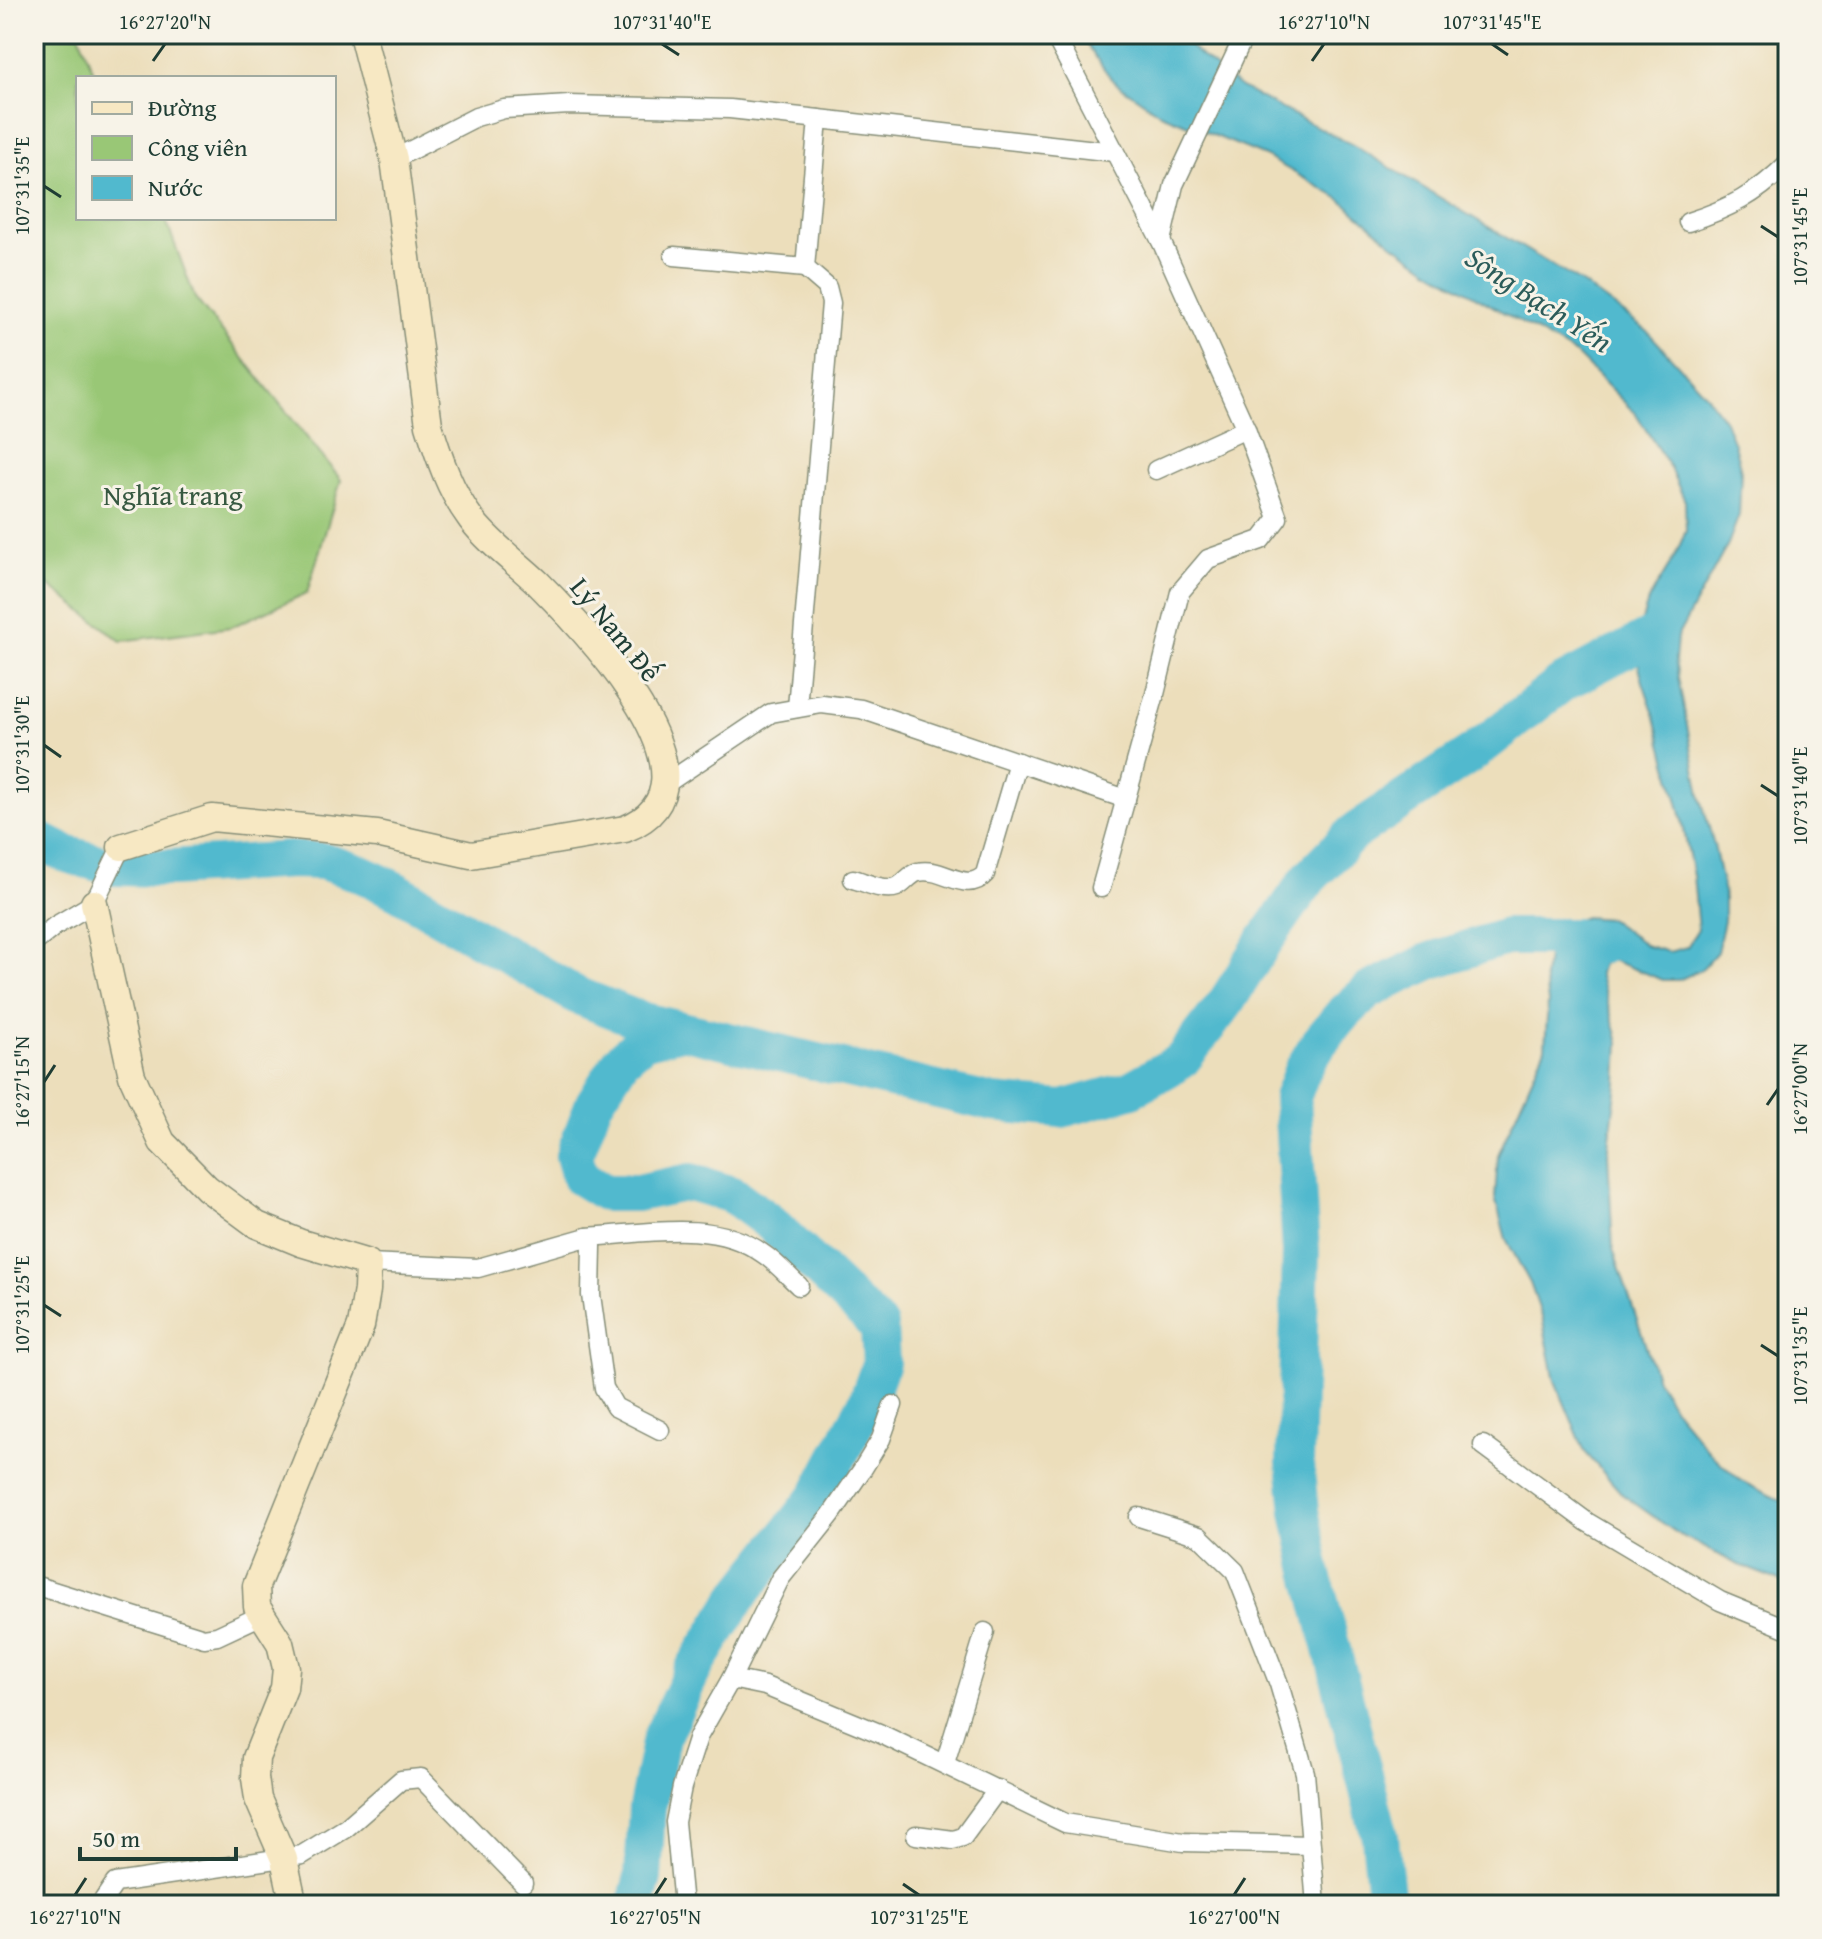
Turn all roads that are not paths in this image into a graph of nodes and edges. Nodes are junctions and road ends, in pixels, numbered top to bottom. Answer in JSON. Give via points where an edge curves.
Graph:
{"nodes":[{"id":1,"x":362,"y":34,"type":"edge"},
{"id":2,"x":1054,"y":34,"type":"edge"},
{"id":3,"x":1243,"y":38,"type":"edge"},
{"id":4,"x":818,"y":119,"type":"junction"},
{"id":5,"x":1114,"y":152,"type":"junction"},
{"id":6,"x":394,"y":159,"type":"junction"},
{"id":7,"x":1788,"y":163,"type":"edge"},
{"id":8,"x":1688,"y":222,"type":"dead end"},
{"id":9,"x":1161,"y":241,"type":"junction"},
{"id":10,"x":674,"y":256,"type":"dead end"},
{"id":11,"x":805,"y":268,"type":"junction"},
{"id":12,"x":1246,"y":429,"type":"junction"},
{"id":13,"x":1156,"y":470,"type":"dead end"},
{"id":14,"x":797,"y":708,"type":"junction"},
{"id":15,"x":1018,"y":762,"type":"junction"},
{"id":16,"x":664,"y":785,"type":"junction"},
{"id":17,"x":1126,"y":799,"type":"junction"},
{"id":18,"x":121,"y":847,"type":"joint"},
{"id":19,"x":853,"y":879,"type":"dead end"},
{"id":20,"x":1101,"y":888,"type":"dead end"},
{"id":21,"x":94,"y":903,"type":"junction"},
{"id":22,"x":34,"y":943,"type":"edge"},
{"id":23,"x":587,"y":1237,"type":"junction"},
{"id":24,"x":368,"y":1263,"type":"junction"},
{"id":25,"x":799,"y":1286,"type":"dead end"},
{"id":26,"x":893,"y":1405,"type":"dead end"},
{"id":27,"x":660,"y":1430,"type":"dead end"},
{"id":28,"x":1483,"y":1445,"type":"dead end"},
{"id":29,"x":1139,"y":1517,"type":"dead end"},
{"id":30,"x":34,"y":1585,"type":"edge"},
{"id":31,"x":262,"y":1615,"type":"junction"},
{"id":32,"x":1788,"y":1629,"type":"edge"},
{"id":33,"x":985,"y":1632,"type":"dead end"},
{"id":34,"x":731,"y":1679,"type":"junction"},
{"id":35,"x":945,"y":1763,"type":"junction"},
{"id":36,"x":998,"y":1789,"type":"junction"},
{"id":37,"x":916,"y":1835,"type":"dead end"},
{"id":38,"x":1310,"y":1845,"type":"junction"},
{"id":39,"x":284,"y":1859,"type":"junction"},
{"id":40,"x":523,"y":1883,"type":"dead end"},
{"id":41,"x":100,"y":1905,"type":"edge"},
{"id":42,"x":294,"y":1905,"type":"edge"},
{"id":43,"x":683,"y":1905,"type":"edge"},
{"id":44,"x":1316,"y":1905,"type":"edge"}],
"edges":[{"from":1,"to":6,"type":"street","name":"Lý Nam Đế"},
{"from":2,"to":5,"type":"street"},
{"from":3,"to":9,"type":"street","via":[[1174,185]]},
{"from":4,"to":5,"type":"street"},
{"from":4,"to":6,"type":"street","via":[[730,109],[504,109],[454,126]]},
{"from":4,"to":11,"type":"street"},
{"from":5,"to":9,"type":"street"},
{"from":6,"to":16,"type":"street","name":"Lý Nam Đế","via":[[429,425],[441,463],[474,523],[615,669],[658,741]]},
{"from":7,"to":8,"type":"street","via":[[1764,187],[1722,211]]},
{"from":9,"to":12,"type":"street"},
{"from":10,"to":11,"type":"street"},
{"from":11,"to":14,"type":"street","via":[[827,287],[831,303]]},
{"from":12,"to":13,"type":"street"},
{"from":12,"to":17,"type":"street","via":[[1278,518],[1261,540],[1208,559],[1180,592]]},
{"from":14,"to":15,"type":"street","via":[[822,704],[861,709]]},
{"from":14,"to":16,"type":"street","via":[[771,713]]},
{"from":15,"to":17,"type":"street"},
{"from":15,"to":19,"type":"street","via":[[985,874],[978,881],[917,872],[897,887],[886,888]]},
{"from":16,"to":18,"type":"street","via":[[655,809],[643,822],[625,829],[471,855],[377,834],[212,818]]},
{"from":17,"to":20,"type":"street"},
{"from":18,"to":21,"type":"street"},
{"from":21,"to":22,"type":"street"},
{"from":21,"to":24,"type":"street","via":[[132,1076],[162,1142],[207,1188],[257,1225]]},
{"from":23,"to":24,"type":"street","via":[[478,1268]]},
{"from":23,"to":25,"type":"street","via":[[701,1231],[733,1237],[763,1253]]},
{"from":23,"to":27,"type":"street","via":[[604,1388],[615,1407]]},
{"from":24,"to":31,"type":"street","via":[[361,1326],[256,1586]]},
{"from":26,"to":34,"type":"street","via":[[862,1470],[780,1579]]},
{"from":28,"to":32,"type":"street","via":[[1587,1522],[1720,1601]]},
{"from":29,"to":38,"type":"street","via":[[1199,1536],[1235,1571],[1279,1684],[1305,1773]]},
{"from":30,"to":31,"type":"street","via":[[204,1638]]},
{"from":31,"to":39,"type":"street","via":[[280,1643],[286,1668],[284,1688],[256,1758],[255,1778],[258,1799]]},
{"from":33,"to":35,"type":"street"},
{"from":34,"to":35,"type":"street","via":[[765,1686]]},
{"from":34,"to":43,"type":"street","via":[[698,1737],[682,1787],[675,1822]]},
{"from":35,"to":36,"type":"street"},
{"from":36,"to":37,"type":"street","via":[[963,1837]]},
{"from":36,"to":38,"type":"street","via":[[1065,1823],[1183,1842]]},
{"from":38,"to":44,"type":"street"},
{"from":39,"to":40,"type":"street","via":[[302,1855],[346,1828],[401,1780],[421,1778]]},
{"from":39,"to":41,"type":"street","via":[[115,1883]]},
{"from":39,"to":42,"type":"street"}]}
